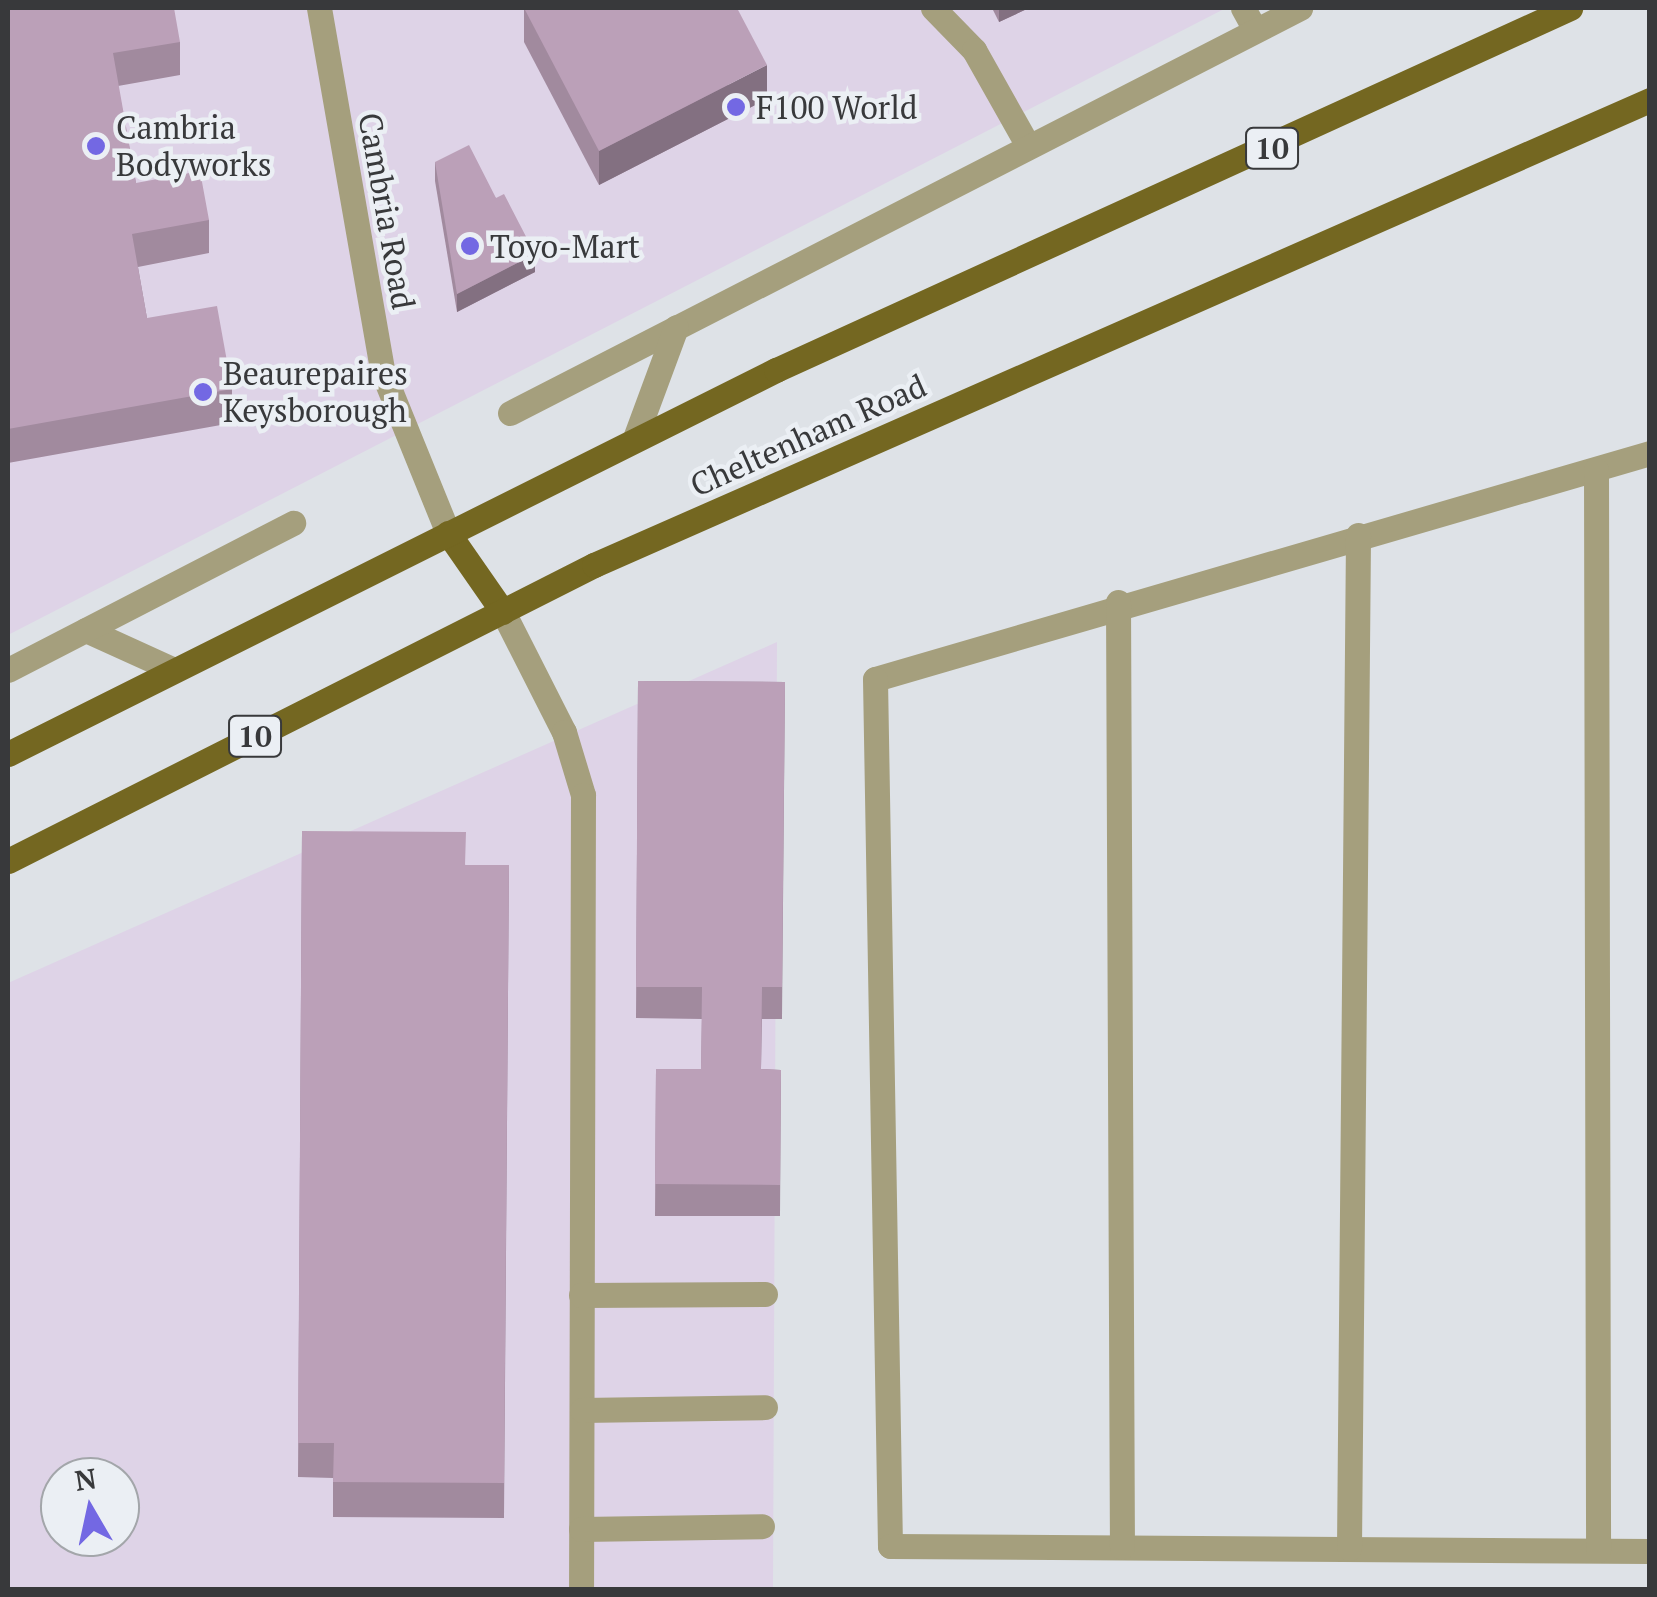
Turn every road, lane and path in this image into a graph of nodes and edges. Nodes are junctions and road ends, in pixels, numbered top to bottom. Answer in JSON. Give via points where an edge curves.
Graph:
{"nodes":[{"id":1,"x":318,"y":8,"type":"edge"},
{"id":2,"x":933,"y":8,"type":"edge"},
{"id":3,"x":1300,"y":8,"type":"edge"},
{"id":4,"x":1570,"y":8,"type":"edge"},
{"id":5,"x":1249,"y":19,"type":"edge"},
{"id":6,"x":1650,"y":100,"type":"edge"},
{"id":7,"x":1027,"y":144,"type":"junction"},
{"id":8,"x":676,"y":327,"type":"junction"},
{"id":9,"x":510,"y":413,"type":"dead end"},
{"id":10,"x":635,"y":438,"type":"junction"},
{"id":11,"x":1650,"y":453,"type":"edge"},
{"id":12,"x":1596,"y":470,"type":"junction"},
{"id":13,"x":294,"y":523,"type":"dead end"},
{"id":14,"x":448,"y":533,"type":"junction"},
{"id":15,"x":1358,"y":536,"type":"junction"},
{"id":16,"x":1118,"y":602,"type":"junction"},
{"id":17,"x":503,"y":612,"type":"junction"},
{"id":18,"x":86,"y":630,"type":"junction"},
{"id":19,"x":8,"y":670,"type":"edge"},
{"id":20,"x":174,"y":670,"type":"junction"},
{"id":21,"x":8,"y":754,"type":"edge"},
{"id":22,"x":8,"y":861,"type":"edge"},
{"id":23,"x":765,"y":1294,"type":"dead end"},
{"id":24,"x":581,"y":1295,"type":"junction"},
{"id":25,"x":765,"y":1407,"type":"dead end"},
{"id":26,"x":582,"y":1410,"type":"junction"},
{"id":27,"x":762,"y":1526,"type":"dead end"},
{"id":28,"x":581,"y":1529,"type":"junction"},
{"id":29,"x":1122,"y":1546,"type":"junction"},
{"id":30,"x":1348,"y":1548,"type":"junction"},
{"id":31,"x":1598,"y":1550,"type":"junction"},
{"id":32,"x":1650,"y":1551,"type":"edge"},
{"id":33,"x":581,"y":1590,"type":"edge"}],
"edges":[{"from":1,"to":14,"type":"street","name":"Cambria Road","via":[[383,373]]},
{"from":2,"to":7,"type":"street","via":[[974,50]]},
{"from":3,"to":5,"type":"street"},
{"from":4,"to":10,"type":"main road","number":"10"},
{"from":5,"to":7,"type":"street"},
{"from":6,"to":17,"type":"main road","name":"Cheltenham Road","number":"10"},
{"from":7,"to":8,"type":"street"},
{"from":8,"to":9,"type":"street"},
{"from":8,"to":10,"type":"street"},
{"from":10,"to":14,"type":"main road","number":"10"},
{"from":11,"to":12,"type":"street"},
{"from":12,"to":15,"type":"street"},
{"from":12,"to":31,"type":"street"},
{"from":13,"to":18,"type":"street"},
{"from":14,"to":17,"type":"main road"},
{"from":14,"to":20,"type":"main road","number":"10"},
{"from":15,"to":16,"type":"street"},
{"from":15,"to":30,"type":"street"},
{"from":16,"to":29,"type":"street"},
{"from":16,"to":29,"type":"street","via":[[874,679],[890,1546]]},
{"from":17,"to":22,"type":"main road","name":"Cheltenham Road","number":"10"},
{"from":17,"to":24,"type":"street","via":[[582,785]]},
{"from":18,"to":19,"type":"street"},
{"from":18,"to":20,"type":"street"},
{"from":20,"to":21,"type":"main road","number":"10"},
{"from":23,"to":24,"type":"street"},
{"from":24,"to":26,"type":"street"},
{"from":25,"to":26,"type":"street"},
{"from":26,"to":28,"type":"street"},
{"from":27,"to":28,"type":"street"},
{"from":28,"to":33,"type":"street"},
{"from":29,"to":30,"type":"street"},
{"from":30,"to":31,"type":"street"},
{"from":31,"to":32,"type":"street"}]}
